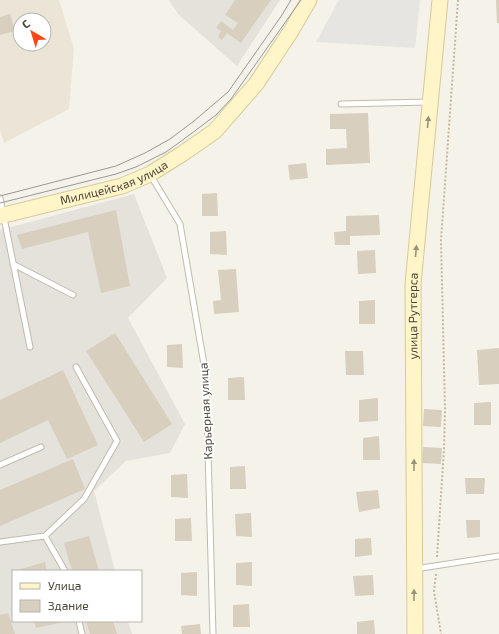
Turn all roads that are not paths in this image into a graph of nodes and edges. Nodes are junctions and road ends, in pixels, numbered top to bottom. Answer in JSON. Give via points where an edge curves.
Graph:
{"nodes":[{"id":1,"x":309,"y":0,"type":"edge"},
{"id":2,"x":440,"y":0,"type":"edge"},
{"id":3,"x":430,"y":102,"type":"junction"},
{"id":4,"x":341,"y":104,"type":"dead end"},
{"id":5,"x":150,"y":174,"type":"junction"},
{"id":6,"x":0,"y":198,"type":"edge"},
{"id":7,"x":2,"y":215,"type":"edge"},
{"id":8,"x":13,"y":264,"type":"junction"},
{"id":9,"x":73,"y":295,"type":"dead end"},
{"id":10,"x":30,"y":347,"type":"dead end"},
{"id":11,"x":76,"y":367,"type":"dead end"},
{"id":12,"x":41,"y":447,"type":"dead end"},
{"id":13,"x":0,"y":465,"type":"edge"},
{"id":14,"x":45,"y":536,"type":"junction"},
{"id":15,"x":0,"y":542,"type":"edge"},
{"id":16,"x":499,"y":556,"type":"edge"},
{"id":17,"x":414,"y":569,"type":"junction"},
{"id":18,"x":64,"y":570,"type":"edge"},
{"id":19,"x":79,"y":622,"type":"edge"},
{"id":20,"x":82,"y":634,"type":"edge"},
{"id":21,"x":213,"y":634,"type":"edge"},
{"id":22,"x":415,"y":634,"type":"edge"}],
"edges":[{"from":1,"to":5,"type":"main road","name":"Милицейская улица","via":[[256,84],[215,131]]},
{"from":2,"to":3,"type":"main road","name":"улица Рутгерса"},
{"from":3,"to":4,"type":"lane"},
{"from":17,"to":3,"type":"main road","name":"улица Рутгерса","one_way":true,"via":[[412,284]]},
{"from":5,"to":7,"type":"main road","name":"Милицейская улица","via":[[122,186]]},
{"from":5,"to":21,"type":"lane","name":"Карьерная улица","via":[[180,224],[206,376]]},
{"from":6,"to":7,"type":"lane"},
{"from":7,"to":8,"type":"lane"},
{"from":8,"to":9,"type":"lane"},
{"from":8,"to":10,"type":"lane"},
{"from":11,"to":14,"type":"lane","via":[[117,441],[84,499]]},
{"from":12,"to":13,"type":"lane"},
{"from":14,"to":15,"type":"lane"},
{"from":14,"to":18,"type":"lane"},
{"from":16,"to":17,"type":"lane"},
{"from":22,"to":17,"type":"main road","name":"улица Рутгерса","one_way":true},
{"from":19,"to":20,"type":"lane"}]}
